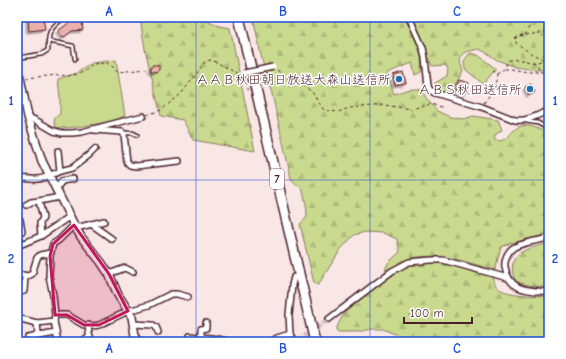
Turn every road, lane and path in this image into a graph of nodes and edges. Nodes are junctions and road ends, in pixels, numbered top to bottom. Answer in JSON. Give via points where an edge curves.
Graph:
{"nodes":[{"id":1,"x":239,"y":17,"type":"edge"},
{"id":2,"x":409,"y":17,"type":"edge"},
{"id":3,"x":530,"y":17,"type":"edge"},
{"id":4,"x":61,"y":20,"type":"dead end"},
{"id":5,"x":549,"y":30,"type":"edge"},
{"id":6,"x":525,"y":35,"type":"junction"},
{"id":7,"x":48,"y":41,"type":"junction"},
{"id":8,"x":17,"y":58,"type":"edge"},
{"id":9,"x":75,"y":59,"type":"dead end"},
{"id":10,"x":533,"y":62,"type":"junction"},
{"id":11,"x":17,"y":63,"type":"edge"},
{"id":12,"x":269,"y":68,"type":"joint"},
{"id":13,"x":147,"y":69,"type":"dead end"},
{"id":14,"x":504,"y":69,"type":"junction"},
{"id":15,"x":493,"y":71,"type":"dead end"},
{"id":16,"x":541,"y":72,"type":"junction"},
{"id":17,"x":244,"y":73,"type":"joint"},
{"id":18,"x":497,"y":74,"type":"junction"},
{"id":19,"x":20,"y":79,"type":"junction"},
{"id":20,"x":549,"y":79,"type":"edge"},
{"id":21,"x":246,"y":83,"type":"junction"},
{"id":22,"x":248,"y":90,"type":"dead end"},
{"id":23,"x":21,"y":102,"type":"edge"},
{"id":24,"x":482,"y":107,"type":"junction"},
{"id":25,"x":444,"y":108,"type":"dead end"},
{"id":26,"x":549,"y":110,"type":"edge"},
{"id":27,"x":143,"y":116,"type":"joint"},
{"id":28,"x":28,"y":117,"type":"junction"},
{"id":29,"x":520,"y":121,"type":"junction"},
{"id":30,"x":547,"y":128,"type":"dead end"},
{"id":31,"x":91,"y":130,"type":"junction"},
{"id":32,"x":122,"y":132,"type":"junction"},
{"id":33,"x":137,"y":135,"type":"dead end"},
{"id":34,"x":95,"y":148,"type":"dead end"},
{"id":35,"x":58,"y":151,"type":"dead end"},
{"id":36,"x":179,"y":161,"type":"dead end"},
{"id":37,"x":60,"y":171,"type":"junction"},
{"id":38,"x":49,"y":175,"type":"junction"},
{"id":39,"x":17,"y":179,"type":"edge"},
{"id":40,"x":73,"y":179,"type":"dead end"},
{"id":41,"x":56,"y":189,"type":"junction"},
{"id":42,"x":60,"y":197,"type":"junction"},
{"id":43,"x":39,"y":201,"type":"junction"},
{"id":44,"x":26,"y":205,"type":"dead end"},
{"id":45,"x":69,"y":217,"type":"junction"},
{"id":46,"x":20,"y":220,"type":"dead end"},
{"id":47,"x":104,"y":221,"type":"dead end"},
{"id":48,"x":91,"y":224,"type":"junction"},
{"id":49,"x":75,"y":227,"type":"junction"},
{"id":50,"x":41,"y":236,"type":"junction"},
{"id":51,"x":549,"y":238,"type":"edge"},
{"id":52,"x":112,"y":239,"type":"dead end"},
{"id":53,"x":19,"y":245,"type":"edge"},
{"id":54,"x":50,"y":254,"type":"junction"},
{"id":55,"x":133,"y":272,"type":"dead end"},
{"id":56,"x":17,"y":274,"type":"edge"},
{"id":57,"x":109,"y":274,"type":"junction"},
{"id":58,"x":25,"y":276,"type":"junction"},
{"id":59,"x":294,"y":277,"type":"dead end"},
{"id":60,"x":508,"y":278,"type":"junction"},
{"id":61,"x":549,"y":292,"type":"edge"},
{"id":62,"x":17,"y":293,"type":"edge"},
{"id":63,"x":188,"y":297,"type":"dead end"},
{"id":64,"x":128,"y":311,"type":"junction"},
{"id":65,"x":55,"y":315,"type":"junction"},
{"id":66,"x":17,"y":318,"type":"edge"},
{"id":67,"x":329,"y":318,"type":"tunnel mouth"},
{"id":68,"x":54,"y":321,"type":"junction"},
{"id":69,"x":37,"y":323,"type":"junction"},
{"id":70,"x":206,"y":323,"type":"dead end"},
{"id":71,"x":133,"y":324,"type":"junction"},
{"id":72,"x":88,"y":325,"type":"junction"},
{"id":73,"x":158,"y":332,"type":"dead end"},
{"id":74,"x":56,"y":333,"type":"junction"},
{"id":75,"x":290,"y":334,"type":"junction"},
{"id":76,"x":190,"y":336,"type":"dead end"},
{"id":77,"x":28,"y":338,"type":"dead end"},
{"id":78,"x":201,"y":338,"type":"junction"},
{"id":79,"x":90,"y":339,"type":"edge"},
{"id":80,"x":34,"y":340,"type":"edge"},
{"id":81,"x":58,"y":342,"type":"edge"},
{"id":82,"x":82,"y":342,"type":"edge"},
{"id":83,"x":136,"y":342,"type":"edge"},
{"id":84,"x":228,"y":342,"type":"edge"},
{"id":85,"x":269,"y":342,"type":"edge"},
{"id":86,"x":297,"y":342,"type":"edge"},
{"id":87,"x":315,"y":342,"type":"edge"}],
"edges":[{"from":1,"to":87,"type":"highway","number":"7"},
{"from":2,"to":24,"type":"street","via":[[423,48],[428,88],[435,93]]},
{"from":3,"to":6,"type":"path"},
{"from":4,"to":7,"type":"lane","via":[[53,26]]},
{"from":5,"to":6,"type":"path"},
{"from":6,"to":10,"type":"path","via":[[518,36],[515,39],[516,43],[543,60]]},
{"from":7,"to":8,"type":"lane","via":[[48,50],[42,54]]},
{"from":7,"to":9,"type":"lane","via":[[73,46]]},
{"from":10,"to":14,"type":"path","via":[[511,60]]},
{"from":10,"to":16,"type":"path"},
{"from":11,"to":19,"type":"street"},
{"from":12,"to":17,"type":"street","bridge":true},
{"from":12,"to":25,"type":"path","via":[[300,83],[312,92],[324,109],[330,111],[384,106],[411,109],[431,104]]},
{"from":13,"to":19,"type":"path","via":[[117,72],[107,62],[93,64],[84,72],[68,76]]},
{"from":14,"to":16,"type":"path"},
{"from":14,"to":18,"type":"path"},
{"from":15,"to":18,"type":"path"},
{"from":16,"to":20,"type":"path"},
{"from":17,"to":21,"type":"path"},
{"from":18,"to":24,"type":"path","via":[[495,87]]},
{"from":19,"to":23,"type":"street"},
{"from":21,"to":22,"type":"path"},
{"from":21,"to":27,"type":"path","via":[[243,83],[237,74],[210,60],[205,62],[181,94],[161,110]]},
{"from":23,"to":28,"type":"street"},
{"from":24,"to":29,"type":"street"},
{"from":26,"to":29,"type":"street"},
{"from":27,"to":31,"type":"street"},
{"from":28,"to":31,"type":"street","via":[[62,133],[72,134]]},
{"from":28,"to":38,"type":"street"},
{"from":29,"to":30,"type":"lane","via":[[538,123]]},
{"from":31,"to":32,"type":"street"},
{"from":32,"to":33,"type":"lane"},
{"from":32,"to":36,"type":"street","via":[[127,162],[130,166]]},
{"from":34,"to":37,"type":"street","via":[[72,168]]},
{"from":35,"to":37,"type":"street"},
{"from":37,"to":38,"type":"street"},
{"from":38,"to":39,"type":"street","via":[[38,179]]},
{"from":38,"to":41,"type":"street"},
{"from":40,"to":41,"type":"street","via":[[62,181]]},
{"from":41,"to":42,"type":"street"},
{"from":42,"to":43,"type":"street"},
{"from":42,"to":45,"type":"street"},
{"from":43,"to":44,"type":"street"},
{"from":43,"to":50,"type":"street","via":[[42,218]]},
{"from":45,"to":49,"type":"street"},
{"from":45,"to":50,"type":"street"},
{"from":46,"to":53,"type":"street","via":[[22,231],[18,234]]},
{"from":47,"to":48,"type":"street"},
{"from":48,"to":49,"type":"street"},
{"from":48,"to":52,"type":"street"},
{"from":49,"to":54,"type":"street","via":[[53,244]]},
{"from":49,"to":57,"type":"street"},
{"from":50,"to":53,"type":"street"},
{"from":51,"to":60,"type":"street","via":[[519,245],[511,250],[505,261]]},
{"from":54,"to":58,"type":"street","via":[[40,255],[32,274]]},
{"from":54,"to":65,"type":"street","via":[[49,276],[54,295]]},
{"from":55,"to":57,"type":"street","via":[[125,268]]},
{"from":56,"to":58,"type":"street"},
{"from":57,"to":64,"type":"street","via":[[118,296]]},
{"from":58,"to":62,"type":"street","via":[[24,292]]},
{"from":59,"to":75,"type":"street","via":[[289,315]]},
{"from":60,"to":61,"type":"street","via":[[519,288]]},
{"from":60,"to":67,"type":"street","via":[[443,260],[409,262],[392,271]]},
{"from":63,"to":64,"type":"street","via":[[171,294],[149,305]]},
{"from":64,"to":71,"type":"street"},
{"from":64,"to":72,"type":"street","via":[[99,325]]},
{"from":65,"to":68,"type":"street"},
{"from":65,"to":72,"type":"street","via":[[67,315]]},
{"from":66,"to":69,"type":"street"},
{"from":68,"to":69,"type":"street"},
{"from":68,"to":74,"type":"street"},
{"from":69,"to":80,"type":"street","via":[[38,333]]},
{"from":70,"to":78,"type":"street","via":[[206,328],[201,329]]},
{"from":71,"to":73,"type":"street","via":[[153,325]]},
{"from":71,"to":83,"type":"street"},
{"from":72,"to":79,"type":"street"},
{"from":74,"to":80,"type":"street"},
{"from":74,"to":81,"type":"street"},
{"from":75,"to":85,"type":"street"},
{"from":75,"to":86,"type":"street"},
{"from":76,"to":78,"type":"street"},
{"from":77,"to":80,"type":"street"},
{"from":78,"to":84,"type":"street"},
{"from":79,"to":82,"type":"street"}]}
